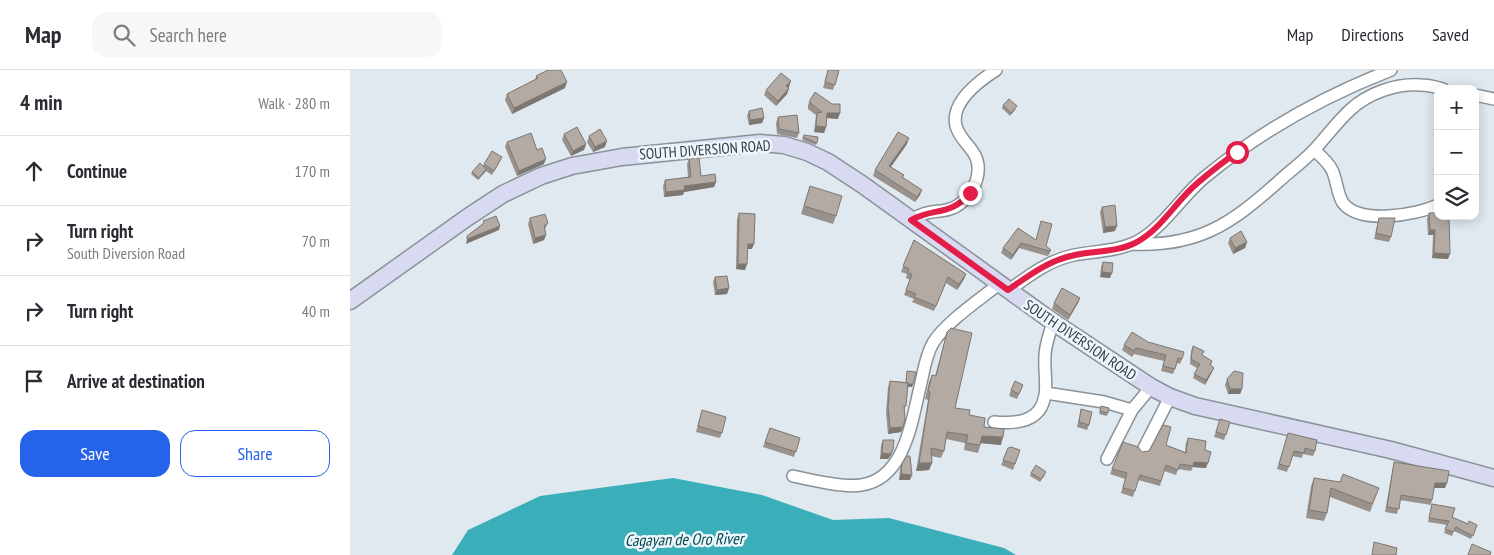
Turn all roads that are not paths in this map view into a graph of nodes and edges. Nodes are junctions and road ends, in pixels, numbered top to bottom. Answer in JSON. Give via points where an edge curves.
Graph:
{"nodes":[{"id":1,"x":996,"y":70,"type":"edge"},
{"id":2,"x":1391,"y":70,"type":"edge"},
{"id":3,"x":1376,"y":76,"type":"junction"},
{"id":4,"x":1434,"y":87,"type":"edge"},
{"id":5,"x":1382,"y":91,"type":"junction"},
{"id":6,"x":1479,"y":96,"type":"edge"},
{"id":7,"x":1494,"y":99,"type":"edge"},
{"id":8,"x":1314,"y":150,"type":"junction"},
{"id":9,"x":1434,"y":206,"type":"edge"},
{"id":10,"x":911,"y":220,"type":"junction"},
{"id":11,"x":1132,"y":244,"type":"junction"},
{"id":12,"x":1003,"y":287,"type":"junction"},
{"id":13,"x":350,"y":302,"type":"edge"},
{"id":14,"x":1053,"y":322,"type":"junction"},
{"id":15,"x":1151,"y":387,"type":"junction"},
{"id":16,"x":1046,"y":393,"type":"junction"},
{"id":17,"x":1170,"y":396,"type":"junction"},
{"id":18,"x":1132,"y":410,"type":"junction"},
{"id":19,"x":994,"y":422,"type":"dead end"},
{"id":20,"x":1143,"y":450,"type":"edge"},
{"id":21,"x":1107,"y":459,"type":"dead end"},
{"id":22,"x":793,"y":476,"type":"dead end"},
{"id":23,"x":1494,"y":478,"type":"edge"}],
"edges":[{"from":1,"to":10,"type":"street","via":[[977,84],[956,112],[960,137],[974,153],[978,166],[976,183],[962,203]]},
{"from":2,"to":3,"type":"street"},
{"from":3,"to":5,"type":"street"},
{"from":3,"to":11,"type":"street","via":[[1295,114],[1237,152],[1192,188],[1150,232]]},
{"from":4,"to":5,"type":"street","via":[[1402,86]]},
{"from":5,"to":8,"type":"street","via":[[1351,109]]},
{"from":6,"to":7,"type":"street"},
{"from":8,"to":9,"type":"street","via":[[1327,162],[1343,202],[1352,212],[1364,215],[1409,214]]},
{"from":8,"to":11,"type":"street","via":[[1238,216],[1220,227],[1179,240]]},
{"from":10,"to":12,"type":"main road","name":"SOUTH DIVERSION ROAD"},
{"from":10,"to":13,"type":"main road","name":"SOUTH DIVERSION ROAD","via":[[828,162],[784,145],[752,144],[602,160],[542,176],[503,194]]},
{"from":11,"to":12,"type":"street","via":[[1060,259]]},
{"from":12,"to":14,"type":"main road","name":"SOUTH DIVERSION ROAD"},
{"from":12,"to":22,"type":"street","via":[[962,313],[934,341],[927,356],[903,448],[886,474],[875,482],[860,486]]},
{"from":14,"to":15,"type":"main road","name":"SOUTH DIVERSION ROAD"},
{"from":14,"to":16,"type":"street","via":[[1045,354]]},
{"from":15,"to":17,"type":"main road","name":"SOUTH DIVERSION ROAD"},
{"from":15,"to":18,"type":"street"},
{"from":16,"to":18,"type":"street"},
{"from":16,"to":19,"type":"street","via":[[1042,407],[1035,415],[1018,422]]},
{"from":17,"to":20,"type":"street"},
{"from":17,"to":23,"type":"main road","name":"SOUTH DIVERSION ROAD","via":[[1195,406],[1392,450]]},
{"from":18,"to":21,"type":"street"}]}
